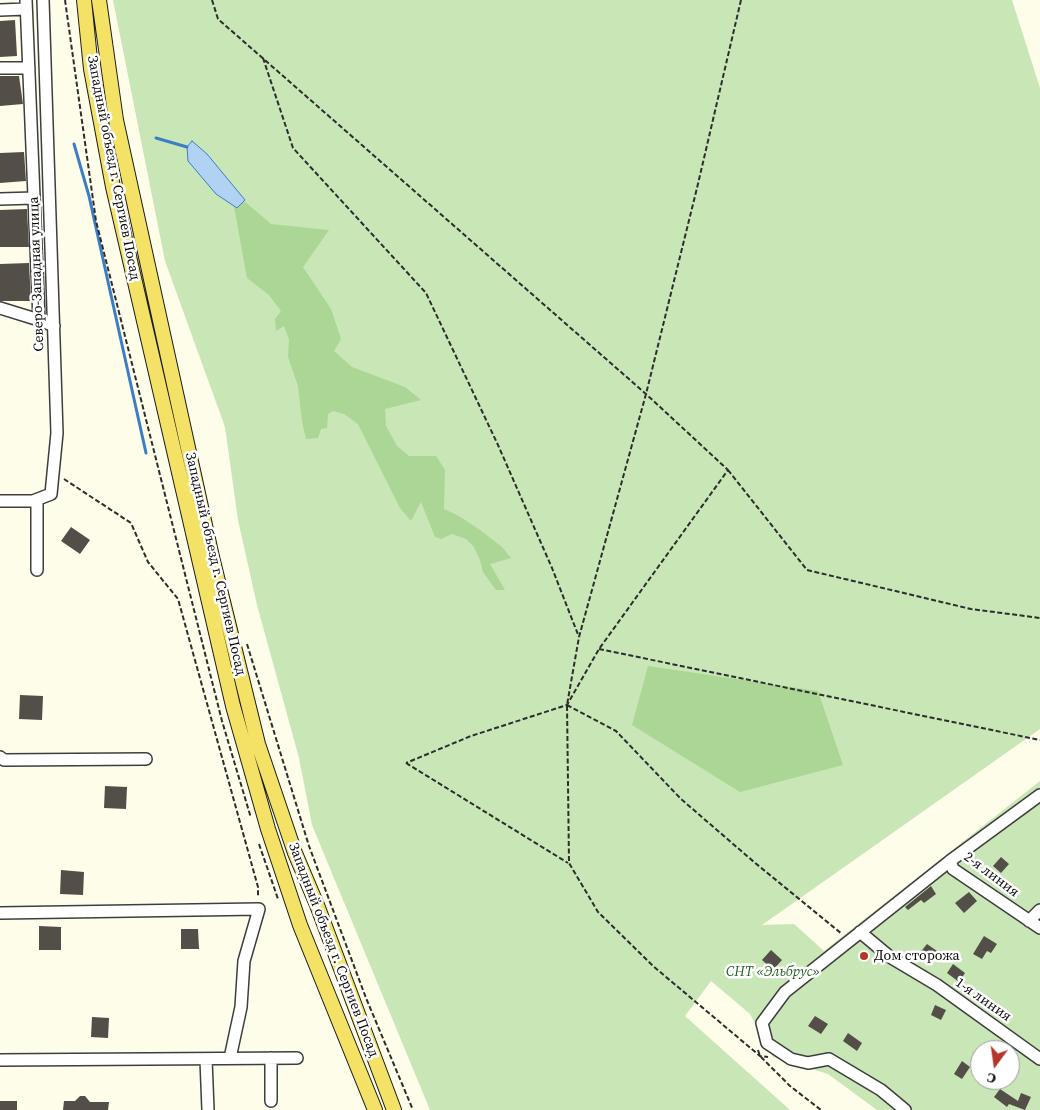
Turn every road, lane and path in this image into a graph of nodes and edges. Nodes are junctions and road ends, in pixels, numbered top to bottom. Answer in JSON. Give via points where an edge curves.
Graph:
{"nodes":[{"id":1,"x":43,"y":0,"type":"edge"},
{"id":2,"x":84,"y":0,"type":"edge"},
{"id":3,"x":99,"y":0,"type":"edge"},
{"id":4,"x":212,"y":0,"type":"edge"},
{"id":5,"x":741,"y":0,"type":"edge"},
{"id":6,"x":26,"y":4,"type":"edge"},
{"id":7,"x":0,"y":10,"type":"edge"},
{"id":8,"x":263,"y":58,"type":"junction"},
{"id":9,"x":0,"y":68,"type":"edge"},
{"id":10,"x":29,"y":68,"type":"junction"},
{"id":11,"x":34,"y":198,"type":"junction"},
{"id":12,"x":0,"y":199,"type":"edge"},
{"id":13,"x":0,"y":308,"type":"edge"},
{"id":14,"x":39,"y":320,"type":"junction"},
{"id":15,"x":54,"y":326,"type":"junction"},
{"id":16,"x":646,"y":394,"type":"junction"},
{"id":17,"x":728,"y":470,"type":"junction"},
{"id":18,"x":53,"y":472,"type":"junction"},
{"id":19,"x":37,"y":500,"type":"junction"},
{"id":20,"x":0,"y":501,"type":"edge"},
{"id":21,"x":37,"y":570,"type":"dead end"},
{"id":22,"x":1040,"y":618,"type":"edge"},
{"id":23,"x":579,"y":637,"type":"junction"},
{"id":24,"x":246,"y":641,"type":"dead end"},
{"id":25,"x":599,"y":649,"type":"junction"},
{"id":26,"x":566,"y":705,"type":"junction"},
{"id":27,"x":1040,"y":740,"type":"edge"},
{"id":28,"x":0,"y":757,"type":"edge"},
{"id":29,"x":146,"y":759,"type":"dead end"},
{"id":30,"x":1040,"y":795,"type":"edge"},
{"id":31,"x":950,"y":861,"type":"junction"},
{"id":32,"x":569,"y":863,"type":"junction"},
{"id":33,"x":259,"y":909,"type":"junction"},
{"id":34,"x":1040,"y":910,"type":"edge"},
{"id":35,"x":0,"y":913,"type":"edge"},
{"id":36,"x":1029,"y":921,"type":"junction"},
{"id":37,"x":1040,"y":928,"type":"edge"},
{"id":38,"x":860,"y":932,"type":"junction"},
{"id":39,"x":850,"y":940,"type":"junction"},
{"id":40,"x":758,"y":1049,"type":"dead end"},
{"id":41,"x":760,"y":1056,"type":"junction"},
{"id":42,"x":230,"y":1058,"type":"junction"},
{"id":43,"x":271,"y":1058,"type":"junction"},
{"id":44,"x":297,"y":1058,"type":"dead end"},
{"id":45,"x":206,"y":1059,"type":"junction"},
{"id":46,"x":791,"y":1059,"type":"junction"},
{"id":47,"x":1040,"y":1059,"type":"edge"},
{"id":48,"x":0,"y":1060,"type":"edge"},
{"id":49,"x":272,"y":1101,"type":"dead end"},
{"id":50,"x":208,"y":1110,"type":"edge"},
{"id":51,"x":375,"y":1110,"type":"edge"},
{"id":52,"x":394,"y":1110,"type":"edge"},
{"id":53,"x":413,"y":1110,"type":"edge"},
{"id":54,"x":821,"y":1110,"type":"edge"},
{"id":55,"x":905,"y":1110,"type":"edge"}],
"edges":[{"from":1,"to":15,"type":"street","name":"Северо-Западная улица"},
{"from":2,"to":51,"type":"main road","name":"Западный объезд г. Сергиев Посад","via":[[91,69],[114,187],[233,706],[268,829],[300,925]]},
{"from":3,"to":52,"type":"main road","name":"Западный объезд г. Сергиев Посад","via":[[118,129],[212,557],[258,744],[295,853]]},
{"from":4,"to":8,"type":"path","via":[[218,19]]},
{"from":5,"to":16,"type":"path"},
{"from":6,"to":7,"type":"street"},
{"from":6,"to":10,"type":"street"},
{"from":8,"to":16,"type":"path"},
{"from":8,"to":23,"type":"path","via":[[293,148],[426,293],[498,445]]},
{"from":9,"to":10,"type":"street"},
{"from":10,"to":11,"type":"street"},
{"from":11,"to":12,"type":"street"},
{"from":11,"to":14,"type":"street"},
{"from":13,"to":14,"type":"street"},
{"from":14,"to":15,"type":"street"},
{"from":15,"to":18,"type":"street","name":"Северо-Западная улица","via":[[58,434]]},
{"from":16,"to":17,"type":"path"},
{"from":16,"to":23,"type":"path"},
{"from":17,"to":22,"type":"path","via":[[807,570],[972,609]]},
{"from":17,"to":25,"type":"path"},
{"from":18,"to":19,"type":"street","name":"Северо-Западная улица","via":[[51,494]]},
{"from":18,"to":33,"type":"path","via":[[132,523],[148,562],[178,599],[258,887]]},
{"from":19,"to":20,"type":"street"},
{"from":19,"to":21,"type":"street"},
{"from":23,"to":26,"type":"path"},
{"from":24,"to":53,"type":"path","via":[[309,846],[366,998]]},
{"from":25,"to":26,"type":"path"},
{"from":25,"to":27,"type":"path"},
{"from":26,"to":32,"type":"path"},
{"from":26,"to":32,"type":"path","via":[[471,736],[406,763]]},
{"from":26,"to":39,"type":"path","via":[[616,731],[681,799]]},
{"from":28,"to":29,"type":"street","via":[[4,760]]},
{"from":30,"to":31,"type":"street"},
{"from":31,"to":36,"type":"street","name":"2-я линия","via":[[953,869]]},
{"from":31,"to":38,"type":"street"},
{"from":32,"to":41,"type":"path","via":[[598,912],[653,966]]},
{"from":33,"to":35,"type":"street"},
{"from":33,"to":42,"type":"street","via":[[244,961],[241,1007]]},
{"from":34,"to":36,"type":"street"},
{"from":36,"to":37,"type":"street","name":"2-я линия"},
{"from":38,"to":39,"type":"street"},
{"from":38,"to":47,"type":"street","name":"1-я линия","via":[[890,957]]},
{"from":39,"to":46,"type":"street","via":[[785,992],[762,1023],[767,1043]]},
{"from":40,"to":41,"type":"path"},
{"from":41,"to":46,"type":"path"},
{"from":41,"to":54,"type":"path","via":[[790,1086]]},
{"from":42,"to":43,"type":"street"},
{"from":42,"to":45,"type":"street"},
{"from":43,"to":44,"type":"street"},
{"from":43,"to":49,"type":"street"},
{"from":45,"to":48,"type":"street"},
{"from":45,"to":50,"type":"street"},
{"from":46,"to":55,"type":"street","via":[[808,1063],[829,1059],[881,1090]]}]}
